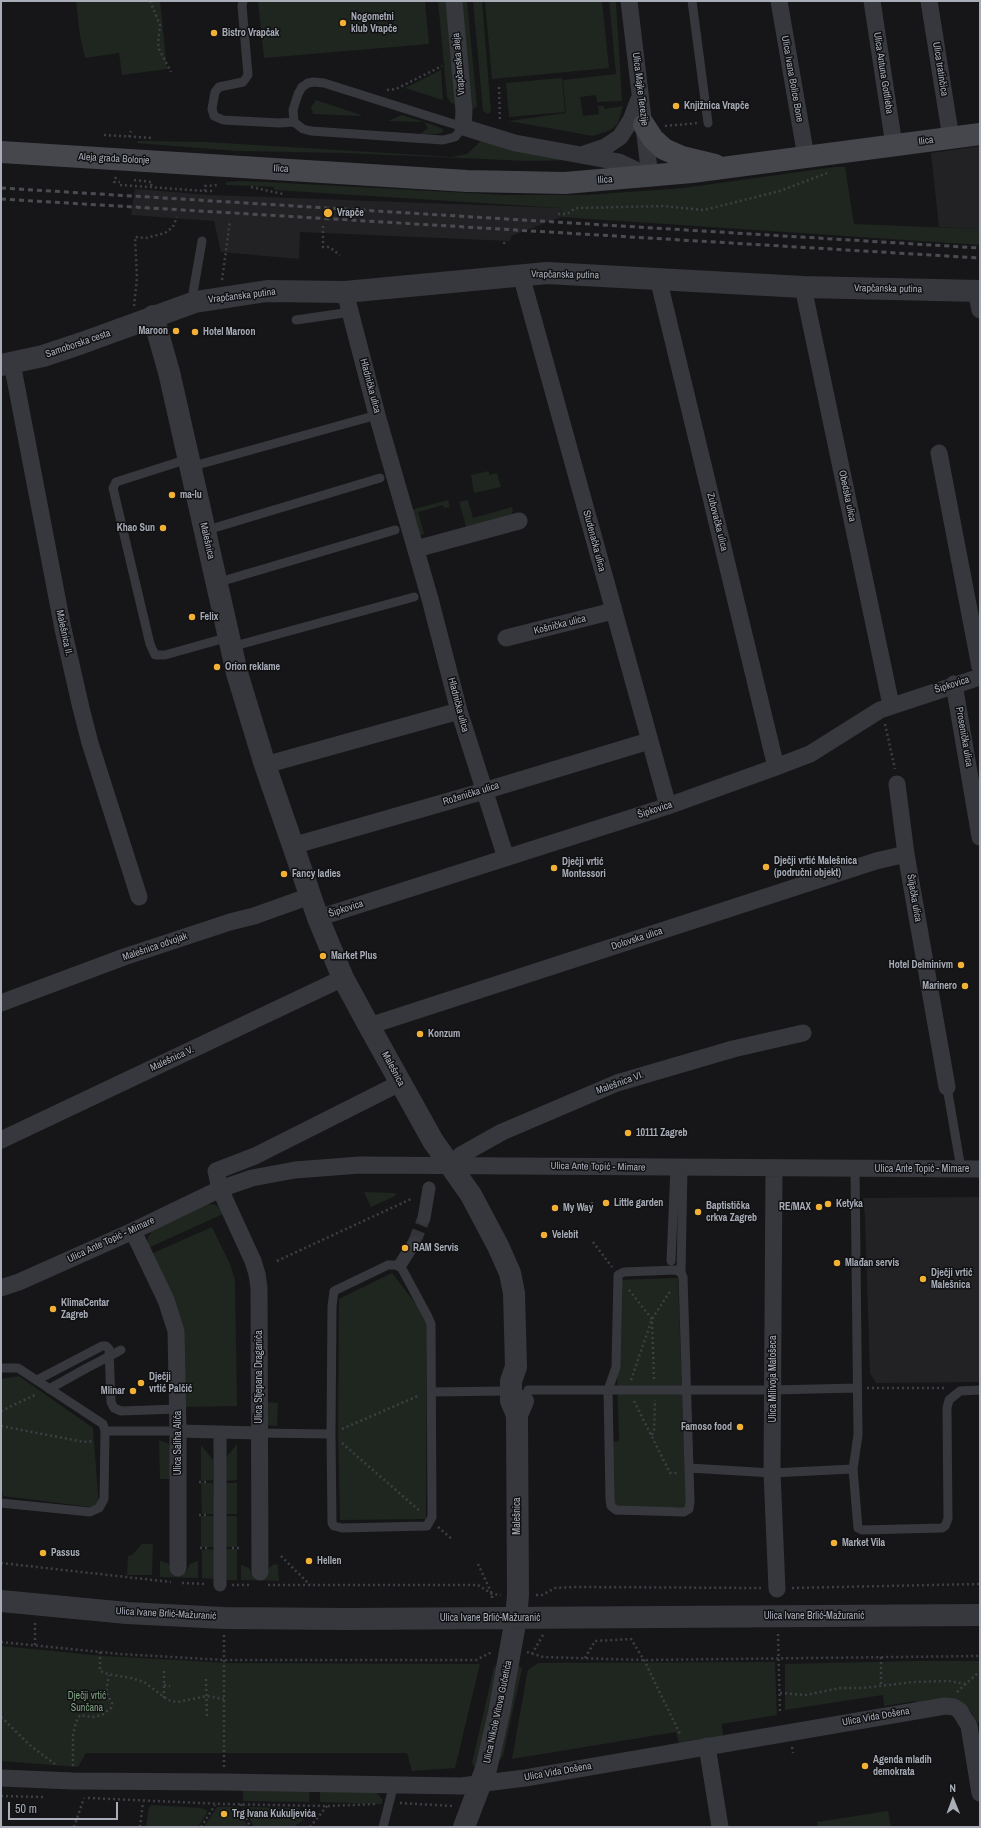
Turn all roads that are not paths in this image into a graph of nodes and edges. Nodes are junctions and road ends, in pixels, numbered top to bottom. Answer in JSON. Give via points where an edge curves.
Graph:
{"nodes":[{"id":1,"x":243,"y":1,"type":"edge"},
{"id":2,"x":454,"y":1,"type":"edge"},
{"id":3,"x":629,"y":1,"type":"edge"},
{"id":4,"x":692,"y":1,"type":"edge"},
{"id":5,"x":779,"y":1,"type":"edge"},
{"id":6,"x":872,"y":1,"type":"edge"},
{"id":7,"x":930,"y":1,"type":"edge"},
{"id":8,"x":640,"y":95,"type":"junction"},
{"id":9,"x":294,"y":122,"type":"junction"},
{"id":10,"x":708,"y":122,"type":"road end"},
{"id":11,"x":653,"y":126,"type":"junction"},
{"id":12,"x":463,"y":127,"type":"junction"},
{"id":13,"x":980,"y":134,"type":"edge"},
{"id":14,"x":951,"y":138,"type":"junction"},
{"id":15,"x":894,"y":145,"type":"junction"},
{"id":16,"x":1,"y":152,"type":"edge"},
{"id":17,"x":580,"y":154,"type":"junction"},
{"id":18,"x":806,"y":157,"type":"junction"},
{"id":19,"x":730,"y":168,"type":"junction"},
{"id":20,"x":224,"y":175,"type":"joint"},
{"id":21,"x":650,"y":177,"type":"junction"},
{"id":22,"x":202,"y":241,"type":"dead end"},
{"id":23,"x":521,"y":275,"type":"junction"},
{"id":24,"x":658,"y":278,"type":"junction"},
{"id":25,"x":803,"y":287,"type":"junction"},
{"id":26,"x":979,"y":298,"type":"edge"},
{"id":27,"x":194,"y":302,"type":"junction"},
{"id":28,"x":348,"y":302,"type":"junction"},
{"id":29,"x":153,"y":316,"type":"junction"},
{"id":30,"x":296,"y":320,"type":"dead end"},
{"id":31,"x":6,"y":364,"type":"edge"},
{"id":32,"x":377,"y":416,"type":"junction"},
{"id":33,"x":939,"y":453,"type":"dead end"},
{"id":34,"x":189,"y":463,"type":"junction"},
{"id":35,"x":380,"y":478,"type":"dead end"},
{"id":36,"x":519,"y":521,"type":"dead end"},
{"id":37,"x":395,"y":530,"type":"dead end"},
{"id":38,"x":204,"y":531,"type":"junction"},
{"id":39,"x":416,"y":549,"type":"junction"},
{"id":40,"x":216,"y":583,"type":"junction"},
{"id":41,"x":414,"y":596,"type":"dead end"},
{"id":42,"x":613,"y":611,"type":"junction"},
{"id":43,"x":506,"y":638,"type":"dead end"},
{"id":44,"x":230,"y":642,"type":"junction"},
{"id":45,"x":980,"y":666,"type":"edge"},
{"id":46,"x":980,"y":676,"type":"edge"},
{"id":47,"x":954,"y":684,"type":"junction"},
{"id":48,"x":886,"y":708,"type":"junction"},
{"id":49,"x":459,"y":711,"type":"junction"},
{"id":50,"x":649,"y":741,"type":"junction"},
{"id":51,"x":265,"y":765,"type":"junction"},
{"id":52,"x":776,"y":767,"type":"junction"},
{"id":53,"x":897,"y":784,"type":"road end"},
{"id":54,"x":484,"y":791,"type":"junction"},
{"id":55,"x":668,"y":806,"type":"junction"},
{"id":56,"x":980,"y":837,"type":"edge"},
{"id":57,"x":292,"y":846,"type":"junction"},
{"id":58,"x":906,"y":854,"type":"junction"},
{"id":59,"x":506,"y":858,"type":"junction"},
{"id":60,"x":310,"y":896,"type":"junction"},
{"id":61,"x":139,"y":897,"type":"dead end"},
{"id":62,"x":318,"y":918,"type":"junction"},
{"id":63,"x":343,"y":978,"type":"junction"},
{"id":64,"x":1,"y":1003,"type":"edge"},
{"id":65,"x":369,"y":1026,"type":"junction"},
{"id":66,"x":803,"y":1033,"type":"dead end"},
{"id":67,"x":400,"y":1083,"type":"junction"},
{"id":68,"x":947,"y":1088,"type":"joint"},
{"id":69,"x":1,"y":1140,"type":"edge"},
{"id":70,"x":451,"y":1167,"type":"junction"},
{"id":71,"x":679,"y":1168,"type":"junction"},
{"id":72,"x":774,"y":1168,"type":"junction"},
{"id":73,"x":855,"y":1168,"type":"junction"},
{"id":74,"x":961,"y":1169,"type":"junction"},
{"id":75,"x":980,"y":1169,"type":"edge"},
{"id":76,"x":429,"y":1188,"type":"road end"},
{"id":77,"x":220,"y":1189,"type":"junction"},
{"id":78,"x":424,"y":1218,"type":"tunnel mouth"},
{"id":79,"x":133,"y":1231,"type":"junction"},
{"id":80,"x":414,"y":1243,"type":"tunnel mouth"},
{"id":81,"x":671,"y":1261,"type":"dead end"},
{"id":82,"x":400,"y":1265,"type":"junction"},
{"id":83,"x":681,"y":1273,"type":"junction"},
{"id":84,"x":1,"y":1288,"type":"edge"},
{"id":85,"x":121,"y":1350,"type":"dead end"},
{"id":86,"x":1,"y":1368,"type":"edge"},
{"id":87,"x":36,"y":1380,"type":"junction"},
{"id":88,"x":858,"y":1388,"type":"junction"},
{"id":89,"x":50,"y":1389,"type":"junction"},
{"id":90,"x":528,"y":1390,"type":"dead end"},
{"id":91,"x":608,"y":1390,"type":"junction"},
{"id":92,"x":686,"y":1390,"type":"junction"},
{"id":93,"x":772,"y":1390,"type":"junction"},
{"id":94,"x":980,"y":1390,"type":"edge"},
{"id":95,"x":505,"y":1391,"type":"dead end"},
{"id":96,"x":432,"y":1392,"type":"junction"},
{"id":97,"x":178,"y":1409,"type":"junction"},
{"id":98,"x":178,"y":1431,"type":"junction"},
{"id":99,"x":220,"y":1432,"type":"junction"},
{"id":100,"x":259,"y":1433,"type":"junction"},
{"id":101,"x":331,"y":1434,"type":"junction"},
{"id":102,"x":104,"y":1436,"type":"junction"},
{"id":103,"x":689,"y":1468,"type":"junction"},
{"id":104,"x":853,"y":1469,"type":"junction"},
{"id":105,"x":772,"y":1473,"type":"junction"},
{"id":106,"x":1,"y":1503,"type":"edge"},
{"id":107,"x":178,"y":1568,"type":"dead end"},
{"id":108,"x":260,"y":1572,"type":"dead end"},
{"id":109,"x":220,"y":1585,"type":"dead end"},
{"id":110,"x":777,"y":1588,"type":"road end"},
{"id":111,"x":1,"y":1601,"type":"edge"},
{"id":112,"x":980,"y":1615,"type":"edge"},
{"id":113,"x":516,"y":1618,"type":"junction"},
{"id":114,"x":707,"y":1746,"type":"junction"},
{"id":115,"x":1,"y":1778,"type":"edge"},
{"id":116,"x":394,"y":1784,"type":"junction"},
{"id":117,"x":480,"y":1784,"type":"junction"},
{"id":118,"x":980,"y":1793,"type":"edge"},
{"id":119,"x":382,"y":1827,"type":"edge"},
{"id":120,"x":464,"y":1827,"type":"edge"},
{"id":121,"x":720,"y":1827,"type":"edge"}],
"edges":[{"from":1,"to":9,"type":"lane","via":[[248,75],[243,82],[219,88],[215,92],[212,99],[214,116],[222,120],[279,124]]},
{"from":2,"to":12,"type":"street","name":"Vrapčanska aleja","via":[[464,111]]},
{"from":3,"to":8,"type":"street","name":"Ulica Majke Terezije"},
{"from":4,"to":10,"type":"lane"},
{"from":5,"to":18,"type":"street","name":"Ulica Ivana Bolice Bone"},
{"from":6,"to":15,"type":"street","name":"Ulica Antuna Gottlieba"},
{"from":7,"to":14,"type":"street","name":"Ulica tratinčica"},
{"from":8,"to":11,"type":"street","name":"Ulica Majke Terezije"},
{"from":8,"to":17,"type":"street","via":[[636,110],[620,137],[605,147]]},
{"from":9,"to":12,"type":"lane","via":[[311,131],[438,140],[455,137]]},
{"from":9,"to":12,"type":"lane","via":[[293,110],[298,94],[308,83],[314,82]]},
{"from":11,"to":19,"type":"main road","via":[[657,144],[673,153]]},
{"from":11,"to":21,"type":"street","name":"Ulica Majke Terezije"},
{"from":12,"to":17,"type":"street","via":[[515,143]]},
{"from":13,"to":14,"type":"main road","name":"Ilica"},
{"from":14,"to":15,"type":"main road","name":"Ilica"},
{"from":15,"to":18,"type":"main road","name":"Ilica"},
{"from":16,"to":20,"type":"main road","name":"Aleja grada Bolonje"},
{"from":17,"to":21,"type":"street","via":[[619,162]]},
{"from":18,"to":19,"type":"main road","name":"Ilica"},
{"from":19,"to":21,"type":"main road","name":"Ilica"},
{"from":20,"to":21,"type":"main road","name":"Ilica","via":[[530,183]]},
{"from":22,"to":27,"type":"lane","via":[[193,293]]},
{"from":23,"to":24,"type":"street","name":"Vrapčanska putina","via":[[547,273]]},
{"from":23,"to":28,"type":"street","name":"Vrapčanska putina"},
{"from":23,"to":42,"type":"street","name":"Studenačka ulica"},
{"from":24,"to":25,"type":"street","name":"Vrapčanska putina"},
{"from":24,"to":52,"type":"street","name":"Zubovačka ulica"},
{"from":25,"to":26,"type":"street","name":"Vrapčanska putina"},
{"from":25,"to":48,"type":"street","name":"Obedska ulica"},
{"from":27,"to":28,"type":"street","name":"Vrapčanska putina","via":[[267,291]]},
{"from":27,"to":29,"type":"street","name":"Vrapčanska putina"},
{"from":28,"to":30,"type":"lane"},
{"from":28,"to":32,"type":"street","name":"Hladnička ulica"},
{"from":29,"to":31,"type":"street","name":"Samoborska cesta","via":[[43,356]]},
{"from":29,"to":34,"type":"street","name":"Malešnica"},
{"from":31,"to":61,"type":"street","name":"Malešnica II.","via":[[79,700],[90,743]]},
{"from":32,"to":34,"type":"lane"},
{"from":32,"to":39,"type":"street","name":"Hladnička ulica"},
{"from":33,"to":45,"type":"street","name":"Šipkovica"},
{"from":34,"to":38,"type":"street","name":"Malešnica"},
{"from":34,"to":44,"type":"lane","via":[[116,482],[113,488],[150,644],[155,655]]},
{"from":35,"to":38,"type":"lane"},
{"from":36,"to":39,"type":"street"},
{"from":37,"to":40,"type":"lane"},
{"from":38,"to":40,"type":"street","name":"Malešnica"},
{"from":39,"to":49,"type":"street","name":"Hladnička ulica"},
{"from":40,"to":44,"type":"street","name":"Malešnica"},
{"from":41,"to":44,"type":"lane"},
{"from":42,"to":43,"type":"street","name":"Košnička ulica"},
{"from":42,"to":50,"type":"street","name":"Studenačka ulica"},
{"from":44,"to":51,"type":"street","name":"Malešnica"},
{"from":46,"to":47,"type":"street","name":"Šipkovica"},
{"from":47,"to":48,"type":"street","name":"Šipkovica"},
{"from":47,"to":56,"type":"street","name":"Prosenička ulica"},
{"from":48,"to":52,"type":"street","name":"Šipkovica","via":[[810,754]]},
{"from":49,"to":51,"type":"street"},
{"from":49,"to":54,"type":"street","name":"Hladnička ulica"},
{"from":50,"to":54,"type":"street","name":"Roženička ulica"},
{"from":50,"to":55,"type":"street","name":"Studenačka ulica"},
{"from":51,"to":57,"type":"street","name":"Malešnica"},
{"from":52,"to":55,"type":"street","name":"Šipkovica"},
{"from":53,"to":58,"type":"street","name":"Šiljačka ulica"},
{"from":54,"to":57,"type":"street","name":"Roženička ulica"},
{"from":54,"to":59,"type":"street","name":"Hladnička ulica"},
{"from":55,"to":59,"type":"street","name":"Šipkovica"},
{"from":57,"to":60,"type":"street","name":"Malešnica"},
{"from":58,"to":65,"type":"street","name":"Dolovska ulica","via":[[869,863]]},
{"from":58,"to":68,"type":"street","name":"Šiljačka ulica"},
{"from":59,"to":62,"type":"street","name":"Šipkovica"},
{"from":60,"to":62,"type":"street","name":"Malešnica"},
{"from":60,"to":64,"type":"street","name":"Malešnica odvojak","via":[[124,957]]},
{"from":62,"to":63,"type":"street","name":"Malešnica"},
{"from":63,"to":65,"type":"street","name":"Malešnica"},
{"from":63,"to":69,"type":"street","name":"Malešnica V."},
{"from":65,"to":67,"type":"street","name":"Malešnica"},
{"from":66,"to":70,"type":"street","name":"Malešnica VI.","via":[[733,1049],[617,1083],[502,1132],[461,1155]]},
{"from":67,"to":70,"type":"street","name":"Malešnica"},
{"from":67,"to":77,"type":"street","via":[[255,1156],[216,1171]]},
{"from":68,"to":74,"type":"lane"},
{"from":70,"to":71,"type":"street","name":"Ulica Ante Topić - Mimare"},
{"from":70,"to":77,"type":"street","name":"Ulica Ante Topić - Mimare","via":[[328,1167],[252,1178]]},
{"from":70,"to":113,"type":"street","name":"Malešnica","via":[[471,1195],[498,1246],[510,1273],[514,1293],[516,1367],[523,1381],[523,1400],[517,1415]]},
{"from":71,"to":72,"type":"street","name":"Ulica Ante Topić - Mimare"},
{"from":71,"to":81,"type":"lane"},
{"from":71,"to":83,"type":"lane"},
{"from":72,"to":73,"type":"street","name":"Ulica Ante Topić - Mimare"},
{"from":72,"to":93,"type":"street","name":"Ulica Milivoja Matošeca"},
{"from":73,"to":74,"type":"street","name":"Ulica Ante Topić - Mimare"},
{"from":73,"to":88,"type":"lane"},
{"from":74,"to":75,"type":"street","name":"Ulica Ante Topić - Mimare"},
{"from":76,"to":78,"type":"street"},
{"from":77,"to":79,"type":"street","name":"Ulica Ante Topić - Mimare"},
{"from":77,"to":100,"type":"street","name":"Ulica Stjepana Draganića","via":[[257,1274]]},
{"from":79,"to":84,"type":"street","name":"Ulica Ante Topić - Mimare"},
{"from":79,"to":97,"type":"street","name":"Ulica Saliha Alića","via":[[173,1318],[178,1350]]},
{"from":80,"to":82,"type":"street"},
{"from":82,"to":96,"type":"lane","via":[[431,1324]]},
{"from":82,"to":101,"type":"lane","via":[[388,1265],[334,1291]]},
{"from":83,"to":91,"type":"lane","via":[[676,1270],[624,1272],[618,1275],[616,1368]]},
{"from":83,"to":92,"type":"lane"},
{"from":85,"to":89,"type":"lane","bridge":true},
{"from":86,"to":87,"type":"lane","via":[[18,1368]]},
{"from":87,"to":89,"type":"lane"},
{"from":87,"to":97,"type":"lane","via":[[106,1346],[109,1349],[111,1402],[114,1408],[120,1411]]},
{"from":88,"to":93,"type":"lane"},
{"from":88,"to":104,"type":"lane","via":[[858,1435]]},
{"from":89,"to":102,"type":"lane","via":[[103,1424]]},
{"from":90,"to":91,"type":"lane"},
{"from":91,"to":92,"type":"lane"},
{"from":91,"to":103,"type":"lane","via":[[611,1506],[623,1512],[684,1512],[689,1509],[690,1501]]},
{"from":92,"to":93,"type":"lane"},
{"from":92,"to":103,"type":"lane"},
{"from":93,"to":105,"type":"street","name":"Ulica Milivoja Matošeca"},
{"from":94,"to":104,"type":"lane","via":[[960,1391],[949,1400],[948,1519],[942,1528],[858,1528]]},
{"from":95,"to":96,"type":"lane"},
{"from":96,"to":101,"type":"lane","via":[[432,1517],[427,1526],[334,1526]]},
{"from":97,"to":98,"type":"street","name":"Ulica Saliha Alića"},
{"from":98,"to":99,"type":"street"},
{"from":98,"to":102,"type":"lane"},
{"from":98,"to":107,"type":"street","name":"Ulica Saliha Alića"},
{"from":99,"to":100,"type":"street"},
{"from":99,"to":109,"type":"street"},
{"from":100,"to":101,"type":"lane"},
{"from":100,"to":108,"type":"street","name":"Ulica Stjepana Draganića"},
{"from":102,"to":106,"type":"lane","via":[[104,1499],[99,1508],[90,1512]]},
{"from":103,"to":105,"type":"lane"},
{"from":104,"to":105,"type":"lane"},
{"from":105,"to":110,"type":"street","name":"Ulica Milivoja Matošeca"},
{"from":111,"to":113,"type":"street","name":"Ulica Ivane Brlić-Mažuranić","via":[[224,1618]]},
{"from":112,"to":113,"type":"street","name":"Ulica Ivane Brlić-Mažuranić"},
{"from":113,"to":117,"type":"street","name":"Ulica Nikole Vitova Gučetića","via":[[499,1713]]},
{"from":114,"to":117,"type":"street","name":"Ulica Vida Došena"},
{"from":114,"to":118,"type":"street","name":"Ulica Vida Došena","via":[[950,1706],[960,1711],[969,1726]]},
{"from":114,"to":121,"type":"street"},
{"from":115,"to":116,"type":"street"},
{"from":116,"to":117,"type":"street"},
{"from":116,"to":119,"type":"lane"},
{"from":117,"to":120,"type":"street","name":"Ulica Nikole Vitova Gučetića"}]}
